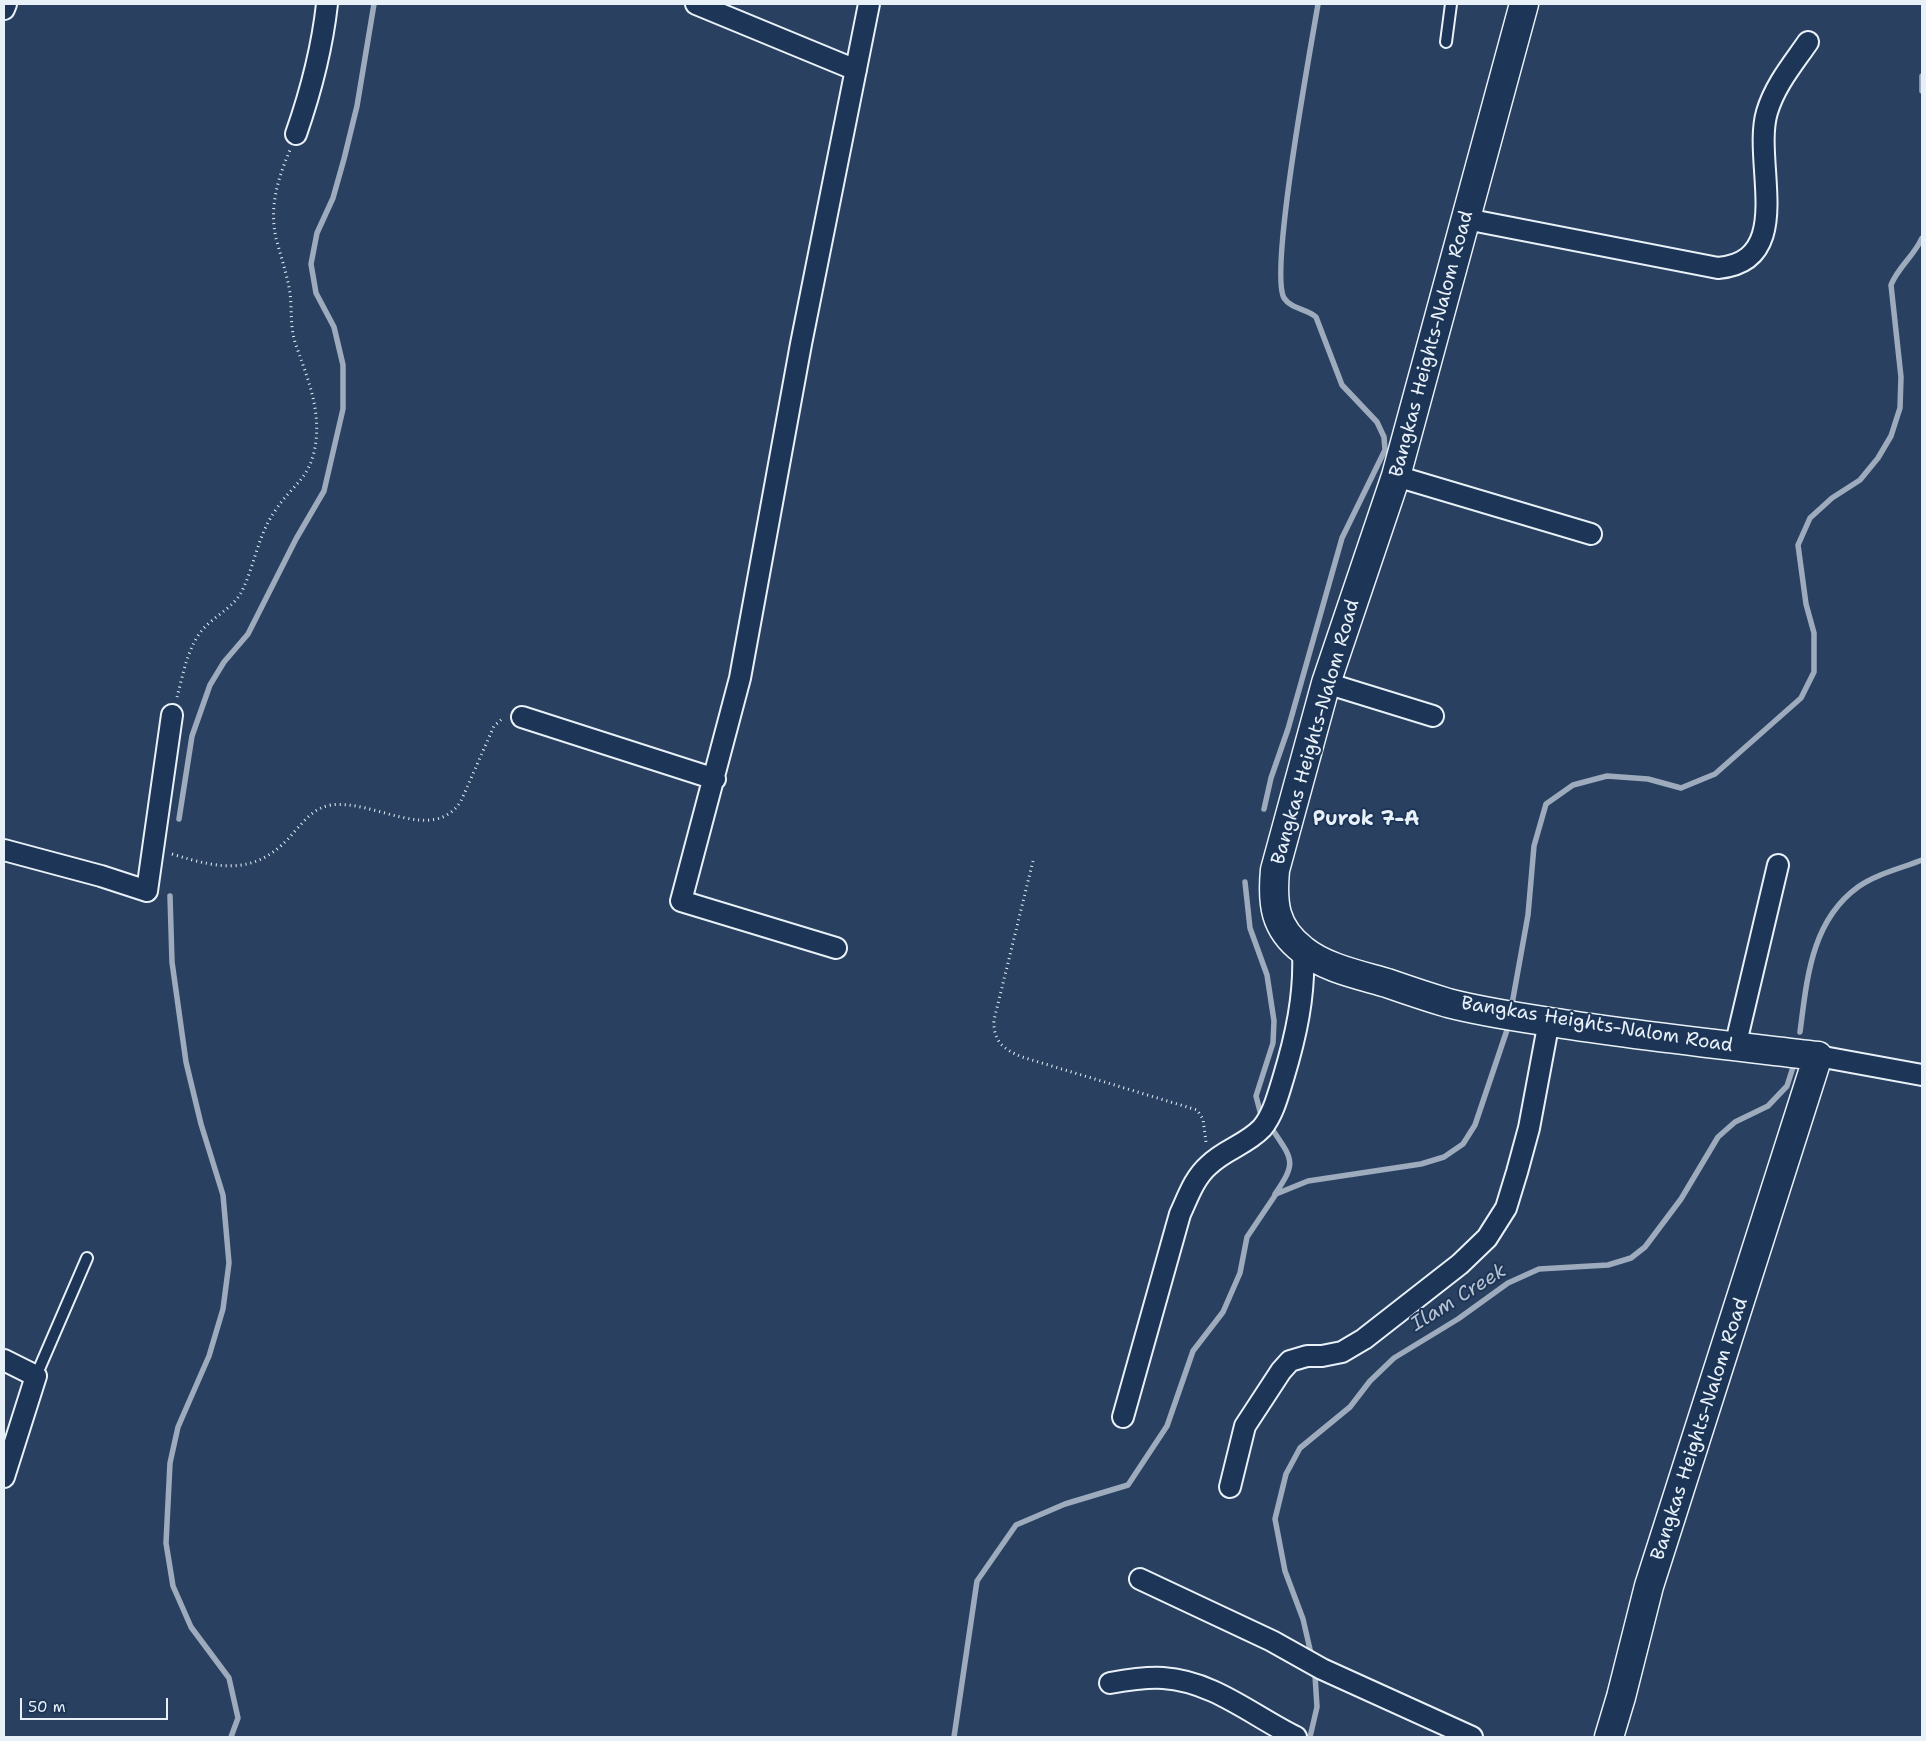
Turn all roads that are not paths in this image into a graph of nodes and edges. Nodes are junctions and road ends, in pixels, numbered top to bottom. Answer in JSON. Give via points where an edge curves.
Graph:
{"nodes":[{"id":1,"x":6,"y":4,"type":"edge"},
{"id":2,"x":327,"y":4,"type":"edge"},
{"id":3,"x":696,"y":4,"type":"edge"},
{"id":4,"x":869,"y":4,"type":"edge"},
{"id":5,"x":1451,"y":4,"type":"edge"},
{"id":6,"x":1524,"y":4,"type":"edge"},
{"id":7,"x":4,"y":9,"type":"edge"},
{"id":8,"x":1446,"y":42,"type":"dead end"},
{"id":9,"x":1808,"y":42,"type":"dead end"},
{"id":10,"x":856,"y":70,"type":"junction"},
{"id":11,"x":296,"y":134,"type":"road end"},
{"id":12,"x":1466,"y":219,"type":"junction"},
{"id":13,"x":1396,"y":476,"type":"junction"},
{"id":14,"x":1590,"y":534,"type":"dead end"},
{"id":15,"x":1326,"y":683,"type":"junction"},
{"id":16,"x":172,"y":715,"type":"road end"},
{"id":17,"x":1432,"y":716,"type":"dead end"},
{"id":18,"x":522,"y":717,"type":"road end"},
{"id":19,"x":715,"y":779,"type":"junction"},
{"id":20,"x":4,"y":850,"type":"edge"},
{"id":21,"x":1778,"y":865,"type":"dead end"},
{"id":22,"x":836,"y":948,"type":"dead end"},
{"id":23,"x":1304,"y":951,"type":"junction"},
{"id":24,"x":1549,"y":1021,"type":"junction"},
{"id":25,"x":1735,"y":1047,"type":"junction"},
{"id":26,"x":1818,"y":1056,"type":"junction"},
{"id":27,"x":1922,"y":1075,"type":"edge"},
{"id":28,"x":87,"y":1258,"type":"dead end"},
{"id":29,"x":4,"y":1360,"type":"edge"},
{"id":30,"x":36,"y":1376,"type":"junction"},
{"id":31,"x":1123,"y":1417,"type":"dead end"},
{"id":32,"x":4,"y":1477,"type":"edge"},
{"id":33,"x":1230,"y":1487,"type":"dead end"},
{"id":34,"x":1140,"y":1579,"type":"dead end"},
{"id":35,"x":1110,"y":1683,"type":"dead end"},
{"id":36,"x":1296,"y":1737,"type":"edge"},
{"id":37,"x":1472,"y":1737,"type":"edge"},
{"id":38,"x":1609,"y":1737,"type":"edge"}],
"edges":[{"from":1,"to":7,"type":"street"},
{"from":2,"to":11,"type":"street","via":[[314,80]]},
{"from":3,"to":10,"type":"street"},
{"from":4,"to":10,"type":"street"},
{"from":5,"to":8,"type":"lane"},
{"from":6,"to":12,"type":"street","name":"Bangkas Heights-Nalom Road"},
{"from":9,"to":12,"type":"street","via":[[1778,86],[1767,113],[1763,150],[1766,218],[1760,245],[1749,259],[1734,266],[1718,268]]},
{"from":10,"to":19,"type":"street","via":[[801,344],[740,678]]},
{"from":12,"to":13,"type":"street","name":"Bangkas Heights-Nalom Road"},
{"from":13,"to":14,"type":"street"},
{"from":13,"to":15,"type":"street","name":"Bangkas Heights-Nalom Road"},
{"from":15,"to":17,"type":"street"},
{"from":15,"to":23,"type":"street","name":"Bangkas Heights-Nalom Road","via":[[1275,870],[1272,898],[1277,917],[1290,938]]},
{"from":16,"to":20,"type":"street","via":[[147,891]]},
{"from":18,"to":19,"type":"street"},
{"from":19,"to":22,"type":"street","via":[[681,901]]},
{"from":21,"to":25,"type":"street"},
{"from":23,"to":24,"type":"street","name":"Bangkas Heights-Nalom Road","via":[[1362,976],[1448,1002]]},
{"from":23,"to":31,"type":"street","via":[[1301,1011],[1276,1102],[1263,1126],[1245,1143],[1208,1164],[1194,1184],[1180,1214]]},
{"from":24,"to":25,"type":"street","name":"Bangkas Heights-Nalom Road"},
{"from":24,"to":33,"type":"street","via":[[1529,1128],[1517,1172],[1506,1208],[1486,1238],[1460,1264],[1364,1339],[1342,1352],[1290,1361],[1245,1426]]},
{"from":25,"to":26,"type":"street","name":"Bangkas Heights-Nalom Road"},
{"from":26,"to":27,"type":"street"},
{"from":26,"to":38,"type":"street","name":"Bangkas Heights-Nalom Road","via":[[1649,1586]]},
{"from":28,"to":30,"type":"lane"},
{"from":29,"to":30,"type":"street"},
{"from":30,"to":32,"type":"street"},
{"from":34,"to":37,"type":"street","via":[[1272,1641],[1322,1669]]},
{"from":35,"to":36,"type":"street","via":[[1164,1678],[1191,1683],[1218,1694]]}]}
